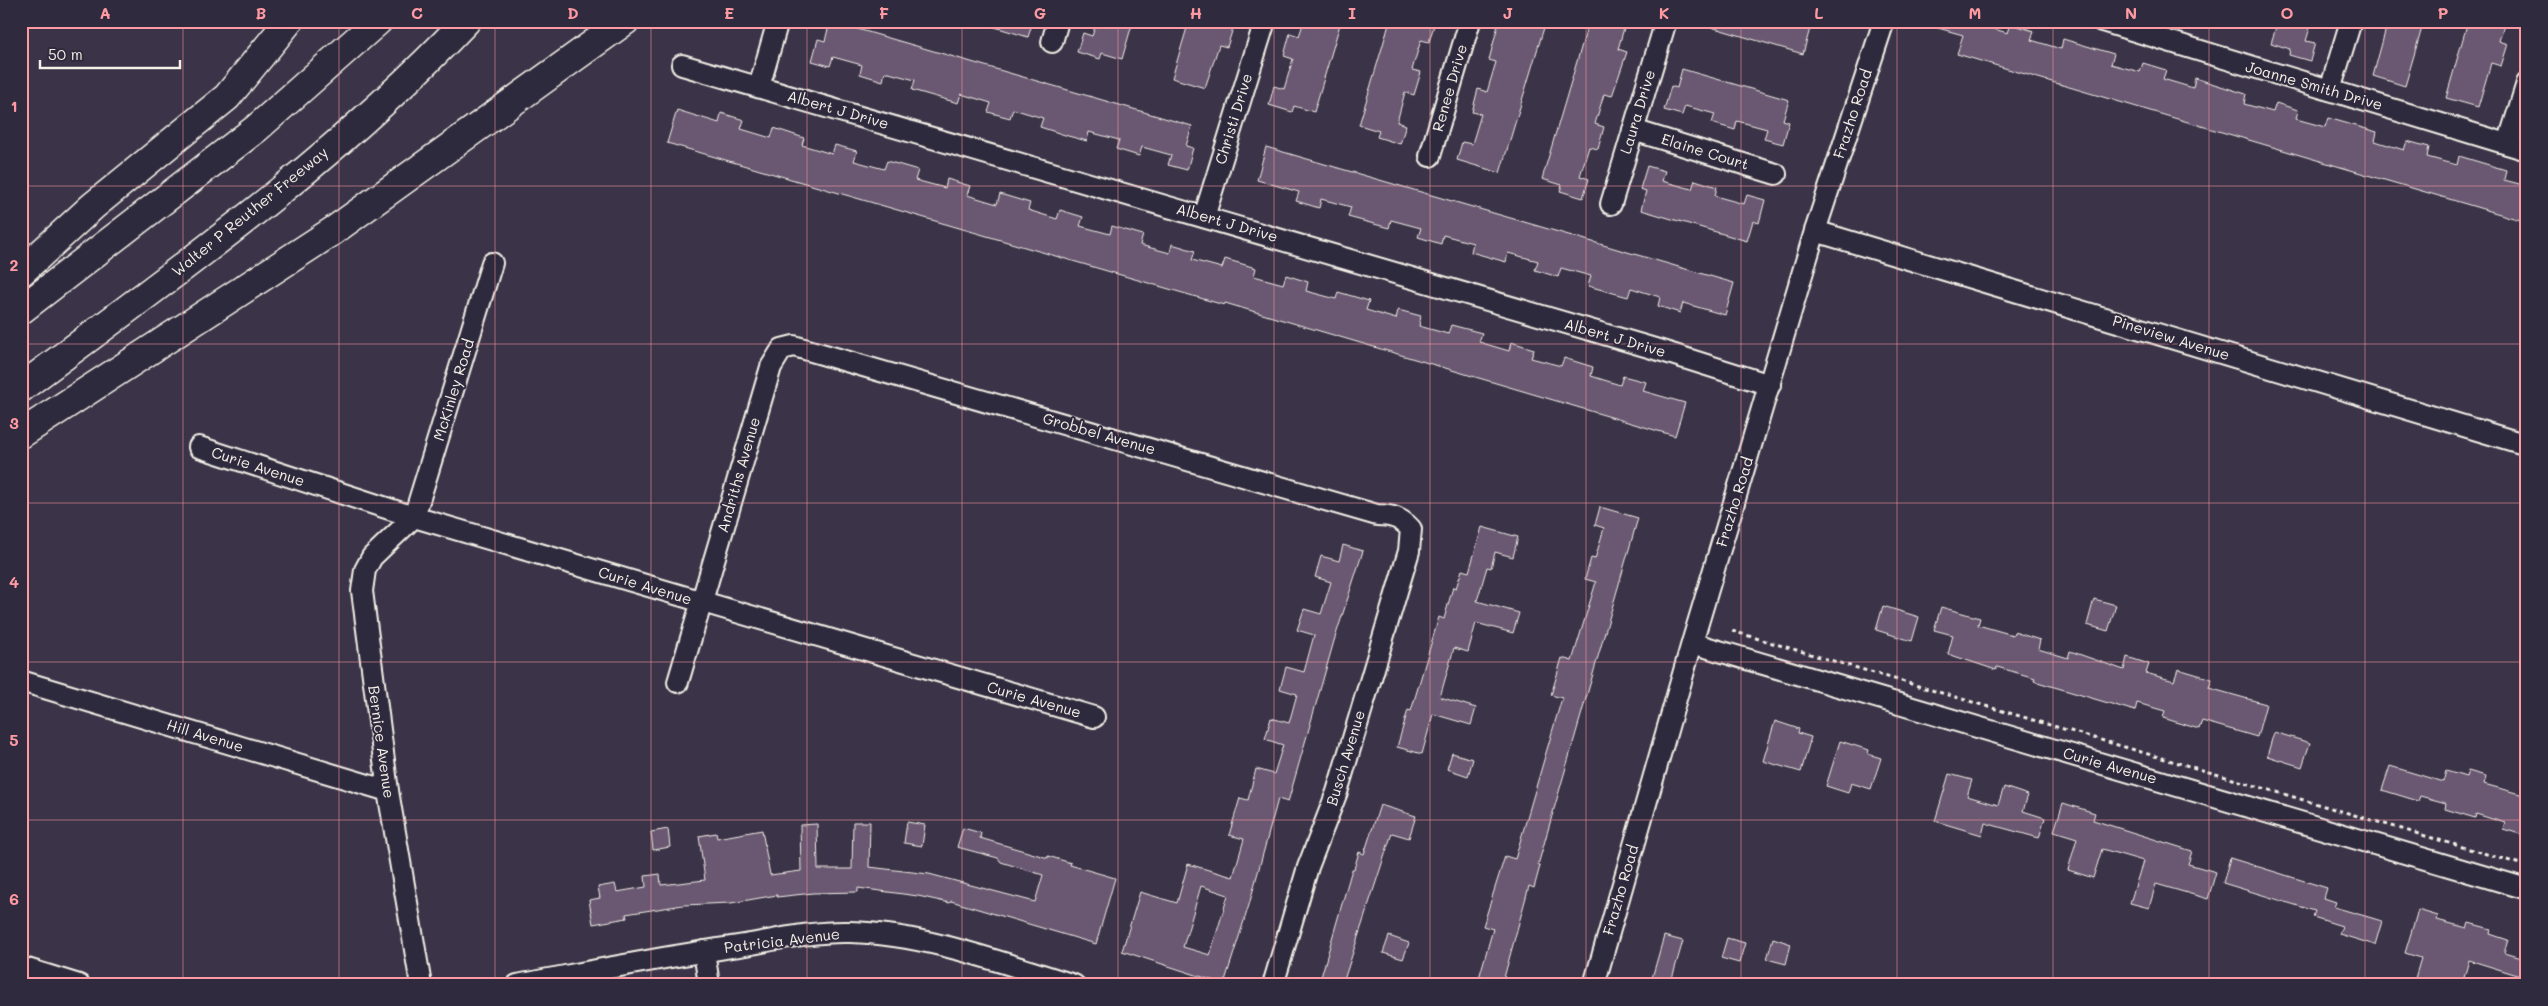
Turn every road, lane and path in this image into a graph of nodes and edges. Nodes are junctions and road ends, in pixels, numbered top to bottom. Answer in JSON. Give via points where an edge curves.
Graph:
{"nodes":[{"id":1,"x":289,"y":21,"type":"edge"},
{"id":2,"x":378,"y":21,"type":"edge"},
{"id":3,"x":466,"y":21,"type":"edge"},
{"id":4,"x":625,"y":21,"type":"edge"},
{"id":5,"x":778,"y":21,"type":"edge"},
{"id":6,"x":1058,"y":21,"type":"edge"},
{"id":7,"x":1265,"y":21,"type":"edge"},
{"id":8,"x":1470,"y":21,"type":"edge"},
{"id":9,"x":1666,"y":21,"type":"edge"},
{"id":10,"x":1884,"y":21,"type":"edge"},
{"id":11,"x":2102,"y":21,"type":"edge"},
{"id":12,"x":2351,"y":21,"type":"edge"},
{"id":13,"x":2156,"y":29,"type":"edge"},
{"id":14,"x":1052,"y":42,"type":"dead end"},
{"id":15,"x":682,"y":65,"type":"dead end"},
{"id":16,"x":2527,"y":83,"type":"edge"},
{"id":17,"x":759,"y":87,"type":"junction"},
{"id":18,"x":2330,"y":90,"type":"junction"},
{"id":19,"x":1633,"y":130,"type":"junction"},
{"id":20,"x":2518,"y":147,"type":"edge"},
{"id":21,"x":1430,"y":156,"type":"dead end"},
{"id":22,"x":1776,"y":174,"type":"dead end"},
{"id":23,"x":1611,"y":204,"type":"dead end"},
{"id":24,"x":1204,"y":217,"type":"junction"},
{"id":25,"x":1815,"y":231,"type":"junction"},
{"id":26,"x":492,"y":263,"type":"dead end"},
{"id":27,"x":21,"y":272,"type":"edge"},
{"id":28,"x":21,"y":310,"type":"edge"},
{"id":29,"x":782,"y":349,"type":"joint"},
{"id":30,"x":1770,"y":385,"type":"junction"},
{"id":31,"x":21,"y":388,"type":"edge"},
{"id":32,"x":21,"y":434,"type":"edge"},
{"id":33,"x":2527,"y":445,"type":"edge"},
{"id":34,"x":199,"y":447,"type":"dead end"},
{"id":35,"x":414,"y":517,"type":"junction"},
{"id":36,"x":1412,"y":529,"type":"joint"},
{"id":37,"x":701,"y":603,"type":"junction"},
{"id":38,"x":1732,"y":631,"type":"dead end"},
{"id":39,"x":1692,"y":643,"type":"junction"},
{"id":40,"x":21,"y":682,"type":"edge"},
{"id":41,"x":678,"y":682,"type":"dead end"},
{"id":42,"x":1094,"y":718,"type":"dead end"},
{"id":43,"x":388,"y":791,"type":"junction"},
{"id":44,"x":2527,"y":866,"type":"edge"},
{"id":45,"x":2527,"y":889,"type":"edge"},
{"id":46,"x":704,"y":951,"type":"junction"},
{"id":47,"x":21,"y":967,"type":"edge"},
{"id":48,"x":79,"y":985,"type":"edge"},
{"id":49,"x":421,"y":985,"type":"edge"},
{"id":50,"x":517,"y":985,"type":"edge"},
{"id":51,"x":709,"y":985,"type":"edge"},
{"id":52,"x":1074,"y":985,"type":"edge"},
{"id":53,"x":1273,"y":985,"type":"edge"},
{"id":54,"x":1594,"y":985,"type":"edge"}],
"edges":[{"from":1,"to":27,"type":"highway","via":[[226,97],[93,206]]},
{"from":2,"to":28,"type":"highway","via":[[257,128]]},
{"from":3,"to":31,"type":"highway","name":"Walter P Reuther Freeway","via":[[346,135],[278,192]]},
{"from":4,"to":32,"type":"highway","via":[[333,232]]},
{"from":5,"to":17,"type":"street"},
{"from":6,"to":14,"type":"street"},
{"from":7,"to":24,"type":"street","name":"Christi Drive"},
{"from":8,"to":21,"type":"street","name":"Renee Drive"},
{"from":9,"to":19,"type":"street","name":"Laura Drive"},
{"from":10,"to":25,"type":"street","name":"Frazho Road"},
{"from":11,"to":13,"type":"street","name":"Joanne Smith Drive"},
{"from":12,"to":18,"type":"street"},
{"from":13,"to":18,"type":"street","name":"Joanne Smith Drive"},
{"from":15,"to":17,"type":"street","name":"Albert J Drive"},
{"from":16,"to":20,"type":"street"},
{"from":17,"to":24,"type":"street","name":"Albert J Drive"},
{"from":18,"to":20,"type":"street","name":"Joanne Smith Drive"},
{"from":19,"to":22,"type":"street","name":"Elaine Court"},
{"from":19,"to":23,"type":"street","name":"Laura Drive"},
{"from":24,"to":30,"type":"street","name":"Albert J Drive"},
{"from":25,"to":30,"type":"street","name":"Frazho Road"},
{"from":25,"to":33,"type":"street","name":"Pineview Avenue"},
{"from":26,"to":35,"type":"street","name":"McKinley Road"},
{"from":29,"to":36,"type":"street","name":"Grobbel Avenue","via":[[804,348],[1377,515],[1390,515]]},
{"from":29,"to":37,"type":"street","name":"Andriths Avenue","via":[[770,368]]},
{"from":30,"to":39,"type":"street","name":"Frazho Road"},
{"from":34,"to":35,"type":"street","name":"Curie Avenue"},
{"from":35,"to":37,"type":"street","name":"Curie Avenue"},
{"from":35,"to":43,"type":"street","name":"Bernice Avenue","via":[[372,557],[365,570],[362,591]]},
{"from":36,"to":53,"type":"street","name":"Busch Avenue","via":[[1409,552],[1337,792],[1308,867]]},
{"from":37,"to":41,"type":"street","name":"Andriths Avenue"},
{"from":37,"to":42,"type":"street","name":"Curie Avenue"},
{"from":38,"to":44,"type":"path"},
{"from":39,"to":45,"type":"street","name":"Curie Avenue"},
{"from":39,"to":54,"type":"street","name":"Frazho Road"},
{"from":40,"to":43,"type":"street","name":"Hill Avenue"},
{"from":43,"to":49,"type":"street","name":"Bernice Avenue"},
{"from":46,"to":50,"type":"street","name":"Patricia Avenue"},
{"from":46,"to":51,"type":"street"},
{"from":46,"to":52,"type":"street","name":"Patricia Avenue","via":[[812,934],[877,934],[950,948]]},
{"from":47,"to":48,"type":"street"}]}
